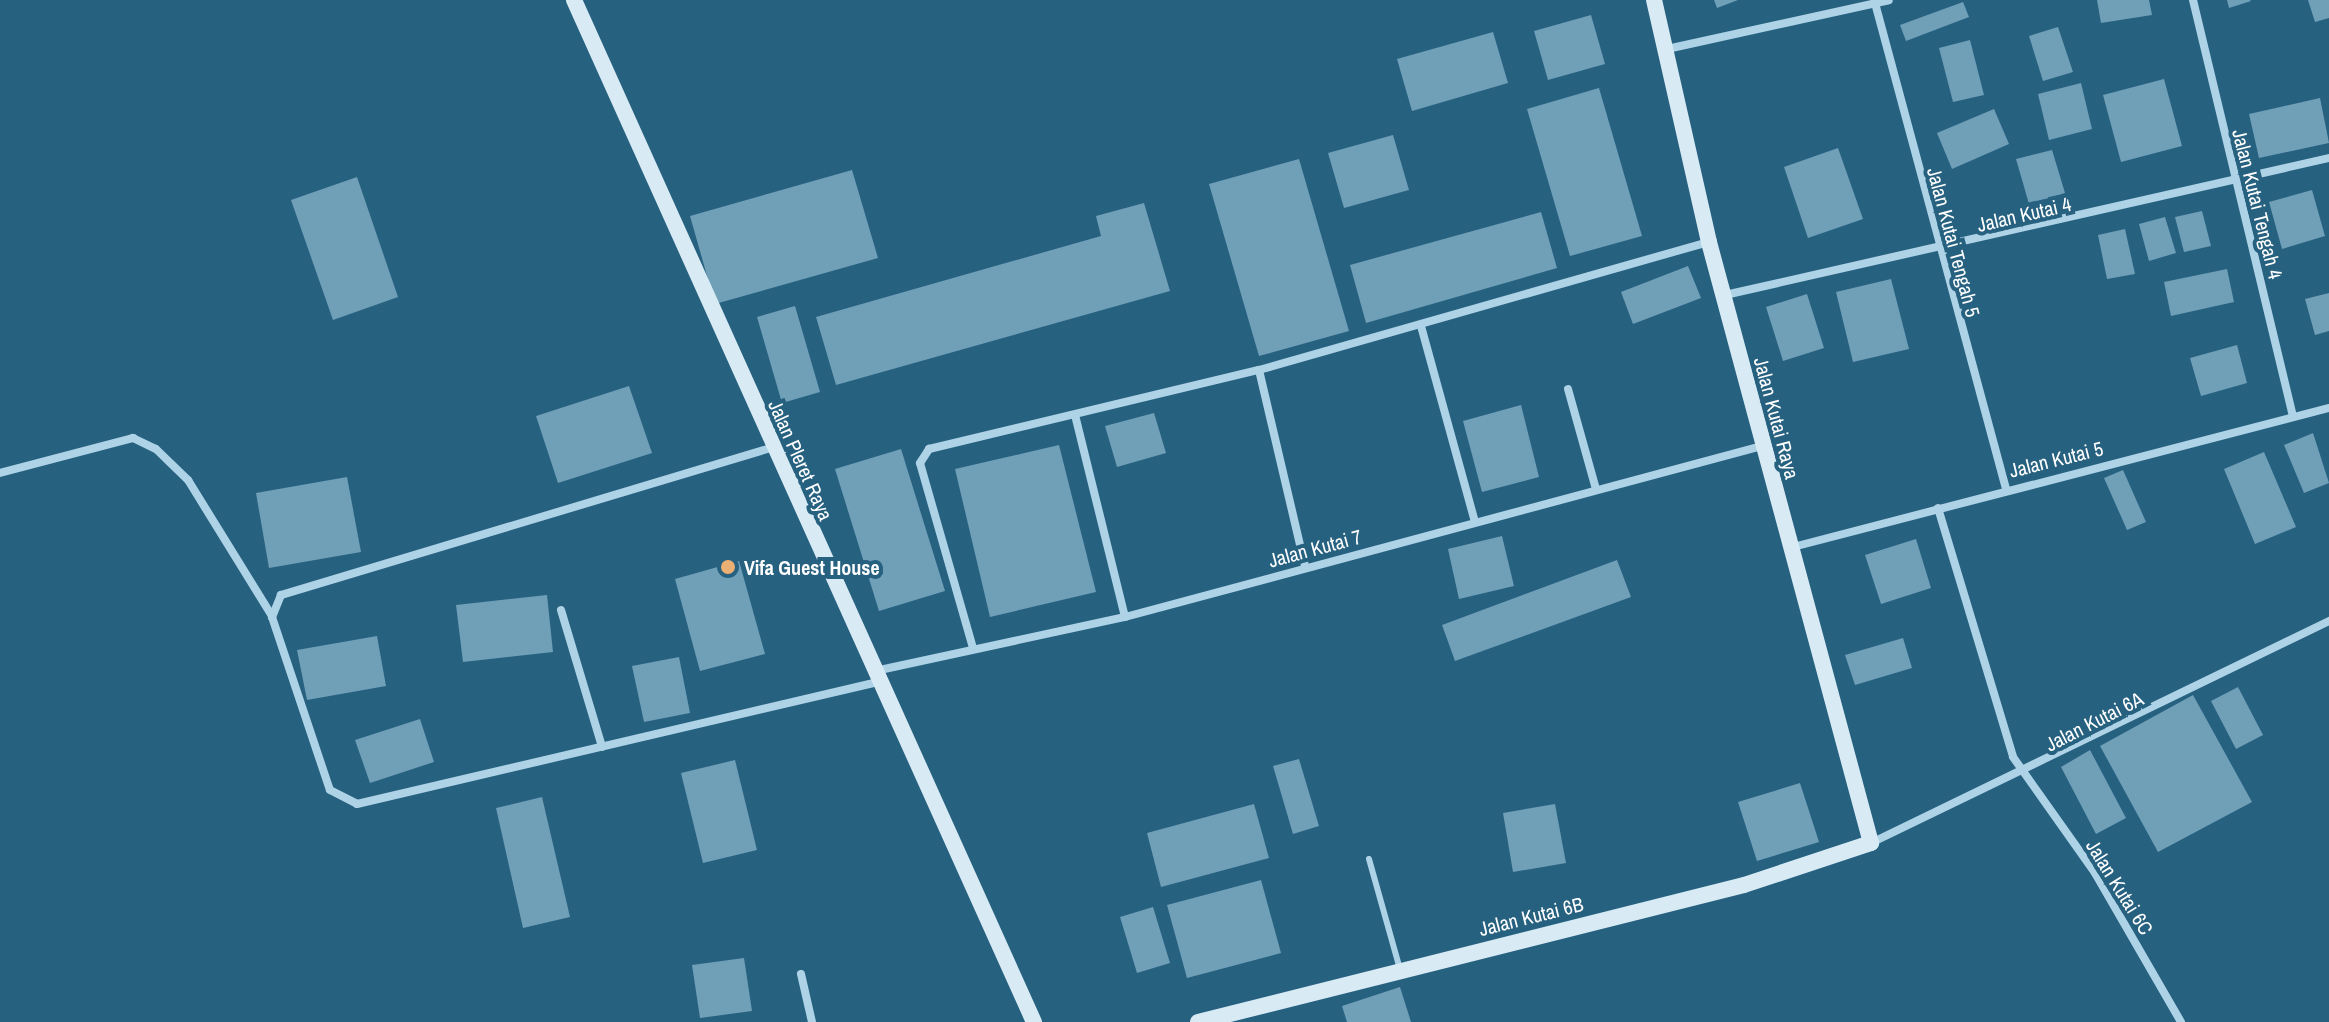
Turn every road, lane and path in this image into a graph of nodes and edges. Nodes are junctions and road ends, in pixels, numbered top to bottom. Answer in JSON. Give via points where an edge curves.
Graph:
{"nodes":[{"id":1,"x":574,"y":0,"type":"edge"},
{"id":2,"x":1654,"y":0,"type":"edge"},
{"id":3,"x":1889,"y":0,"type":"edge"},
{"id":4,"x":2193,"y":0,"type":"edge"},
{"id":5,"x":1875,"y":3,"type":"junction"},
{"id":6,"x":1667,"y":49,"type":"junction"},
{"id":7,"x":2329,"y":158,"type":"edge"},
{"id":8,"x":2236,"y":180,"type":"junction"},
{"id":9,"x":1709,"y":242,"type":"junction"},
{"id":10,"x":1939,"y":250,"type":"junction"},
{"id":11,"x":1725,"y":295,"type":"junction"},
{"id":12,"x":1421,"y":326,"type":"junction"},
{"id":13,"x":1259,"y":370,"type":"junction"},
{"id":14,"x":1568,"y":389,"type":"dead end"},
{"id":15,"x":2329,"y":408,"type":"edge"},
{"id":16,"x":1075,"y":415,"type":"junction"},
{"id":17,"x":2293,"y":415,"type":"junction"},
{"id":18,"x":1762,"y":446,"type":"junction"},
{"id":19,"x":774,"y":447,"type":"junction"},
{"id":20,"x":0,"y":473,"type":"edge"},
{"id":21,"x":1596,"y":489,"type":"junction"},
{"id":22,"x":2006,"y":489,"type":"junction"},
{"id":23,"x":1938,"y":508,"type":"junction"},
{"id":24,"x":1475,"y":522,"type":"junction"},
{"id":25,"x":1793,"y":547,"type":"junction"},
{"id":26,"x":1305,"y":566,"type":"junction"},
{"id":27,"x":561,"y":610,"type":"dead end"},
{"id":28,"x":272,"y":617,"type":"junction"},
{"id":29,"x":1125,"y":617,"type":"junction"},
{"id":30,"x":2329,"y":621,"type":"edge"},
{"id":31,"x":973,"y":648,"type":"junction"},
{"id":32,"x":876,"y":676,"type":"junction"},
{"id":33,"x":602,"y":747,"type":"junction"},
{"id":34,"x":2025,"y":774,"type":"junction"},
{"id":35,"x":1871,"y":843,"type":"junction"},
{"id":36,"x":1369,"y":859,"type":"dead end"},
{"id":37,"x":1400,"y":969,"type":"junction"},
{"id":38,"x":801,"y":974,"type":"dead end"},
{"id":39,"x":812,"y":1022,"type":"edge"},
{"id":40,"x":1034,"y":1022,"type":"edge"},
{"id":41,"x":1198,"y":1022,"type":"edge"},
{"id":42,"x":2181,"y":1022,"type":"edge"}],
"edges":[{"from":1,"to":19,"type":"street","name":"Jalan Pleret Raya"},
{"from":2,"to":6,"type":"street","name":"Jalan Kutai Raya"},
{"from":3,"to":5,"type":"street"},
{"from":4,"to":8,"type":"street","name":"Jalan Kutai Tengah 4"},
{"from":5,"to":6,"type":"street"},
{"from":5,"to":10,"type":"street","name":"Jalan Kutai Tengah 5"},
{"from":6,"to":9,"type":"street","name":"Jalan Kutai Raya"},
{"from":7,"to":8,"type":"street","name":"Jalan Kutai 4"},
{"from":8,"to":10,"type":"street","name":"Jalan Kutai 4"},
{"from":8,"to":17,"type":"street","name":"Jalan Kutai Tengah 4"},
{"from":9,"to":11,"type":"street","name":"Jalan Kutai Raya"},
{"from":9,"to":12,"type":"street"},
{"from":10,"to":11,"type":"street","name":"Jalan Kutai 4"},
{"from":10,"to":22,"type":"street","name":"Jalan Kutai Tengah 5"},
{"from":11,"to":18,"type":"street","name":"Jalan Kutai Raya"},
{"from":12,"to":13,"type":"street"},
{"from":12,"to":24,"type":"street"},
{"from":13,"to":16,"type":"street"},
{"from":13,"to":26,"type":"street"},
{"from":14,"to":21,"type":"street"},
{"from":15,"to":17,"type":"street","name":"Jalan Kutai 5"},
{"from":16,"to":29,"type":"street"},
{"from":16,"to":31,"type":"street","via":[[922,454]]},
{"from":17,"to":22,"type":"street","name":"Jalan Kutai 5"},
{"from":18,"to":21,"type":"street","name":"Jalan Kutai 7"},
{"from":18,"to":25,"type":"street","name":"Jalan Kutai Raya"},
{"from":19,"to":28,"type":"street","via":[[281,595]]},
{"from":19,"to":32,"type":"street","name":"Jalan Pleret Raya"},
{"from":20,"to":28,"type":"street","name":"Jalan Kutai 7","via":[[133,438],[156,449],[188,480]]},
{"from":21,"to":24,"type":"street","name":"Jalan Kutai 7"},
{"from":22,"to":23,"type":"street","name":"Jalan Kutai 5"},
{"from":23,"to":25,"type":"street","name":"Jalan Kutai 5"},
{"from":23,"to":34,"type":"street","name":"Jalan Kutai 6C","via":[[1990,692]]},
{"from":24,"to":26,"type":"street","name":"Jalan Kutai 7"},
{"from":25,"to":35,"type":"street","name":"Jalan Kutai Raya"},
{"from":26,"to":29,"type":"street","name":"Jalan Kutai 7"},
{"from":27,"to":33,"type":"street"},
{"from":28,"to":33,"type":"street","name":"Jalan Kutai 7","via":[[330,790],[346,801]]},
{"from":29,"to":31,"type":"street","name":"Jalan Kutai 7"},
{"from":30,"to":34,"type":"street","name":"Jalan Kutai 6A"},
{"from":31,"to":32,"type":"street","name":"Jalan Kutai 7"},
{"from":32,"to":33,"type":"street","name":"Jalan Kutai 7"},
{"from":32,"to":40,"type":"street","name":"Jalan Pleret Raya"},
{"from":34,"to":35,"type":"street","name":"Jalan Kutai 6A"},
{"from":34,"to":42,"type":"street","name":"Jalan Kutai 6C","via":[[2095,873]]},
{"from":35,"to":37,"type":"street","name":"Jalan Kutai 6B","via":[[1744,885]]},
{"from":36,"to":37,"type":"lane"},
{"from":37,"to":41,"type":"street","name":"Jalan Kutai 6B"},
{"from":38,"to":39,"type":"street"}]}
